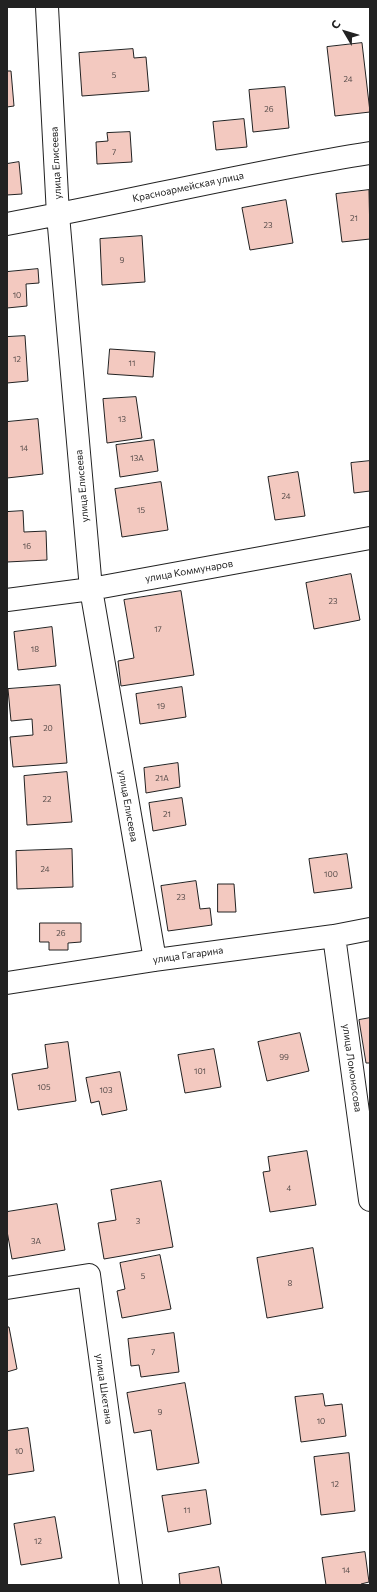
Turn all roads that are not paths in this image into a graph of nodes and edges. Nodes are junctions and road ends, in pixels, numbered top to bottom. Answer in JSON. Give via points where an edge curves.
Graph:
{"nodes":[{"id":1,"x":47,"y":7,"type":"edge"},
{"id":2,"x":370,"y":153,"type":"edge"},
{"id":3,"x":58,"y":215,"type":"junction"},
{"id":4,"x":7,"y":224,"type":"edge"},
{"id":5,"x":370,"y":538,"type":"edge"},
{"id":6,"x":91,"y":589,"type":"junction"},
{"id":7,"x":7,"y":600,"type":"edge"},
{"id":8,"x":370,"y":929,"type":"edge"},
{"id":9,"x":334,"y":936,"type":"junction"},
{"id":10,"x":155,"y":960,"type":"junction"},
{"id":11,"x":7,"y":983,"type":"edge"},
{"id":12,"x":370,"y":1200,"type":"edge"},
{"id":13,"x":7,"y":1288,"type":"edge"},
{"id":14,"x":131,"y":1585,"type":"edge"}],
"edges":[{"from":1,"to":3,"type":"street","name":"улица Елисеева"},
{"from":2,"to":3,"type":"street","name":"Красноармейская улица","via":[[298,164]]},
{"from":3,"to":4,"type":"street","name":"Красноармейская улица"},
{"from":3,"to":6,"type":"street","name":"улица Елисеева"},
{"from":5,"to":6,"type":"street","name":"улица Коммунаров"},
{"from":6,"to":7,"type":"street","name":"улица Коммунаров"},
{"from":6,"to":10,"type":"street","name":"улица Елисеева"},
{"from":8,"to":9,"type":"street","name":"улица Гагарина"},
{"from":9,"to":10,"type":"street","name":"улица Гагарина"},
{"from":9,"to":12,"type":"street","name":"улица Ломоносова"},
{"from":10,"to":11,"type":"street","name":"улица Гагарина"},
{"from":13,"to":14,"type":"street","name":"улица Шкетана","via":[[88,1275]]}]}
